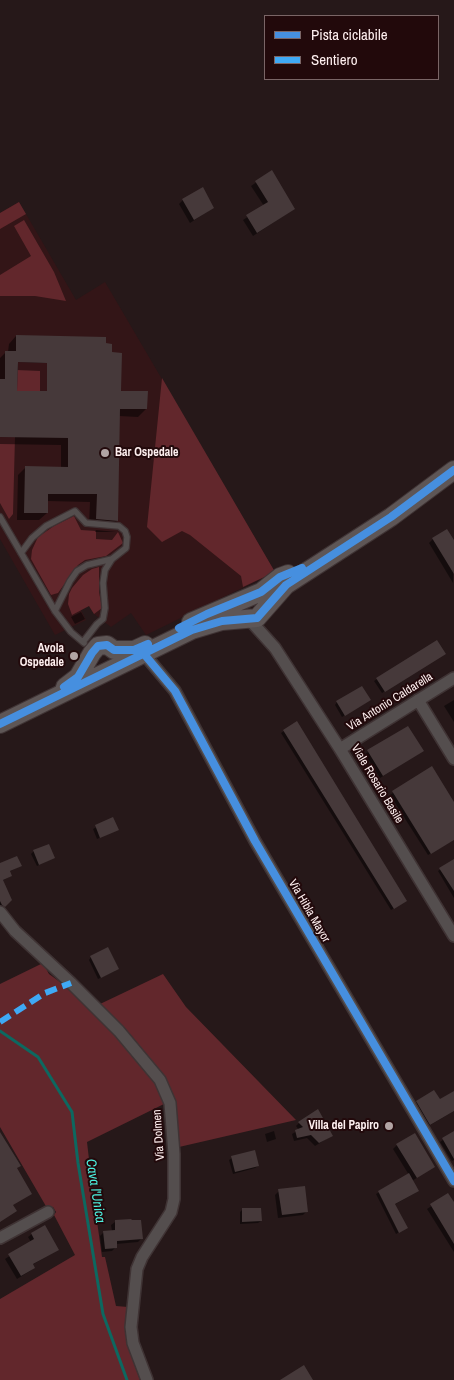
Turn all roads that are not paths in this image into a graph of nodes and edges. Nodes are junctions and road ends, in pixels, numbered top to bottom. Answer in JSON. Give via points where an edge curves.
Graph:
{"nodes":[{"id":1,"x":454,"y":470,"type":"edge"},
{"id":2,"x":0,"y":517,"type":"edge"},
{"id":3,"x":21,"y":553,"type":"junction"},
{"id":4,"x":325,"y":558,"type":"junction"},
{"id":5,"x":112,"y":559,"type":"junction"},
{"id":6,"x":246,"y":597,"type":"junction"},
{"id":7,"x":55,"y":611,"type":"junction"},
{"id":8,"x":255,"y":615,"type":"junction"},
{"id":9,"x":88,"y":650,"type":"junction"},
{"id":10,"x":114,"y":650,"type":"junction"},
{"id":11,"x":144,"y":654,"type":"junction"},
{"id":12,"x":110,"y":670,"type":"junction"},
{"id":13,"x":454,"y":678,"type":"edge"},
{"id":14,"x":47,"y":700,"type":"junction"},
{"id":15,"x":418,"y":700,"type":"junction"},
{"id":16,"x":0,"y":724,"type":"edge"},
{"id":17,"x":340,"y":749,"type":"junction"},
{"id":18,"x":454,"y":759,"type":"edge"},
{"id":19,"x":0,"y":912,"type":"edge"},
{"id":20,"x":454,"y":936,"type":"edge"},
{"id":21,"x":454,"y":1181,"type":"edge"},
{"id":22,"x":48,"y":1212,"type":"dead end"},
{"id":23,"x":0,"y":1238,"type":"edge"},
{"id":24,"x":146,"y":1380,"type":"edge"}],
"edges":[{"from":1,"to":4,"type":"main road","via":[[391,517]]},
{"from":2,"to":3,"type":"lane"},
{"from":3,"to":5,"type":"lane","via":[[46,526],[75,511],[86,523],[119,526],[125,531],[126,548]]},
{"from":3,"to":7,"type":"lane"},
{"from":4,"to":6,"type":"main road","via":[[280,577],[261,592]]},
{"from":4,"to":8,"type":"main road","via":[[286,585]]},
{"from":5,"to":7,"type":"lane","via":[[77,571]]},
{"from":5,"to":9,"type":"lane","via":[[105,570],[103,583],[103,619],[96,624]]},
{"from":6,"to":8,"type":"main road","via":[[258,599],[262,604]]},
{"from":6,"to":10,"type":"main road","via":[[140,648]]},
{"from":7,"to":9,"type":"lane"},
{"from":8,"to":11,"type":"main road","via":[[192,630]]},
{"from":8,"to":17,"type":"street","name":"Viale Rosario Basile"},
{"from":9,"to":10,"type":"main road","via":[[102,645]]},
{"from":9,"to":12,"type":"main road","via":[[94,668]]},
{"from":9,"to":14,"type":"main road","via":[[78,677]]},
{"from":10,"to":12,"type":"main road","via":[[117,659]]},
{"from":11,"to":12,"type":"main road"},
{"from":11,"to":21,"type":"street","name":"Via Hibla Mayor","via":[[175,691],[255,842]]},
{"from":12,"to":14,"type":"main road"},
{"from":13,"to":15,"type":"street","name":"Via Antonio Caldarella"},
{"from":14,"to":16,"type":"main road"},
{"from":15,"to":17,"type":"street","name":"Via Antonio Caldarella"},
{"from":15,"to":18,"type":"street"},
{"from":17,"to":20,"type":"street","name":"Viale Rosario Basile"},
{"from":19,"to":24,"type":"street","name":"Via Dolmen","via":[[15,931],[119,1031],[160,1080],[170,1103],[174,1199],[171,1212],[137,1269],[131,1326],[133,1343]]},
{"from":22,"to":23,"type":"street"}]}
